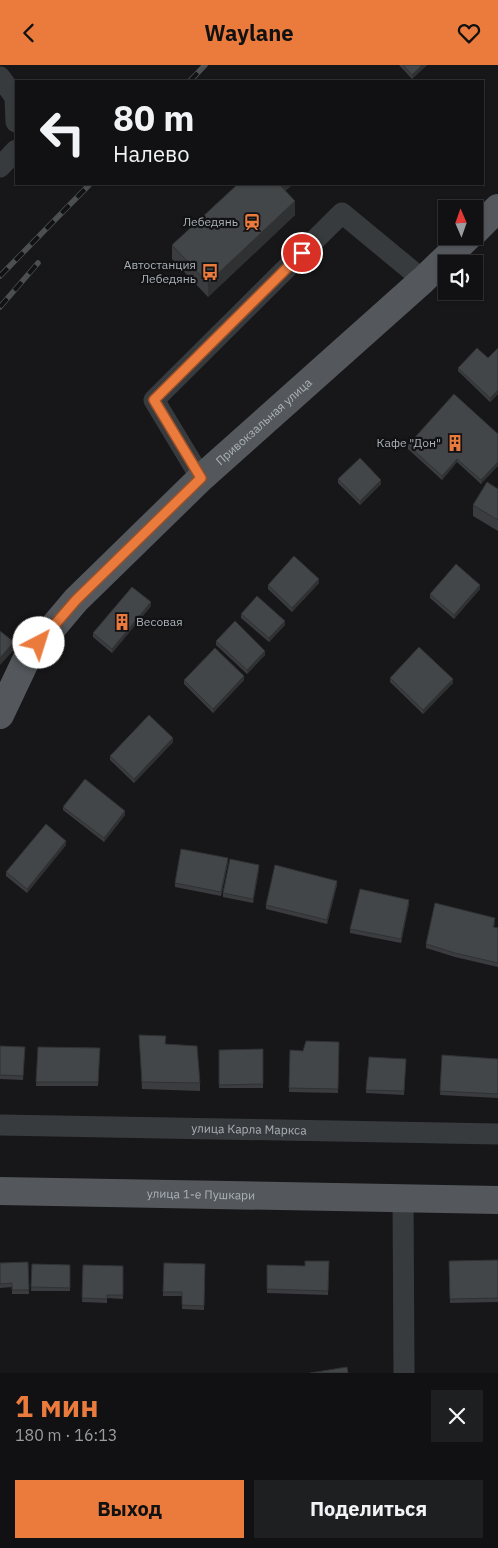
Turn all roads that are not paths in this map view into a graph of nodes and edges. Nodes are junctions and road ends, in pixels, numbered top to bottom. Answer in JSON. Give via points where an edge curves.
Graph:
{"nodes":[{"id":1,"x":0,"y":77,"type":"edge"},
{"id":2,"x":15,"y":97,"type":"edge"},
{"id":3,"x":15,"y":151,"type":"edge"},
{"id":4,"x":0,"y":167,"type":"edge"},
{"id":5,"x":498,"y":208,"type":"edge"},
{"id":6,"x":483,"y":223,"type":"edge"},
{"id":7,"x":460,"y":245,"type":"edge"},
{"id":8,"x":423,"y":280,"type":"junction"},
{"id":9,"x":201,"y":478,"type":"junction"},
{"id":10,"x":0,"y":715,"type":"edge"},
{"id":11,"x":0,"y":1125,"type":"edge"},
{"id":12,"x":498,"y":1134,"type":"edge"},
{"id":13,"x":0,"y":1191,"type":"edge"},
{"id":14,"x":402,"y":1197,"type":"junction"},
{"id":15,"x":498,"y":1200,"type":"edge"},
{"id":16,"x":404,"y":1373,"type":"edge"}],
"edges":[{"from":1,"to":2,"type":"street"},
{"from":3,"to":4,"type":"street"},
{"from":5,"to":6,"type":"main road"},
{"from":7,"to":8,"type":"main road","name":"Привокзальная улица"},
{"from":8,"to":9,"type":"main road","name":"Привокзальная улица"},
{"from":8,"to":9,"type":"street","via":[[342,213],[154,400]]},
{"from":9,"to":10,"type":"main road","name":"Привокзальная улица","via":[[76,600],[27,658]]},
{"from":11,"to":12,"type":"street","name":"улица Карла Маркса"},
{"from":13,"to":14,"type":"main road","name":"улица 1-е Пушкари"},
{"from":14,"to":15,"type":"main road","name":"улица 1-е Пушкари"},
{"from":14,"to":16,"type":"street"}]}
